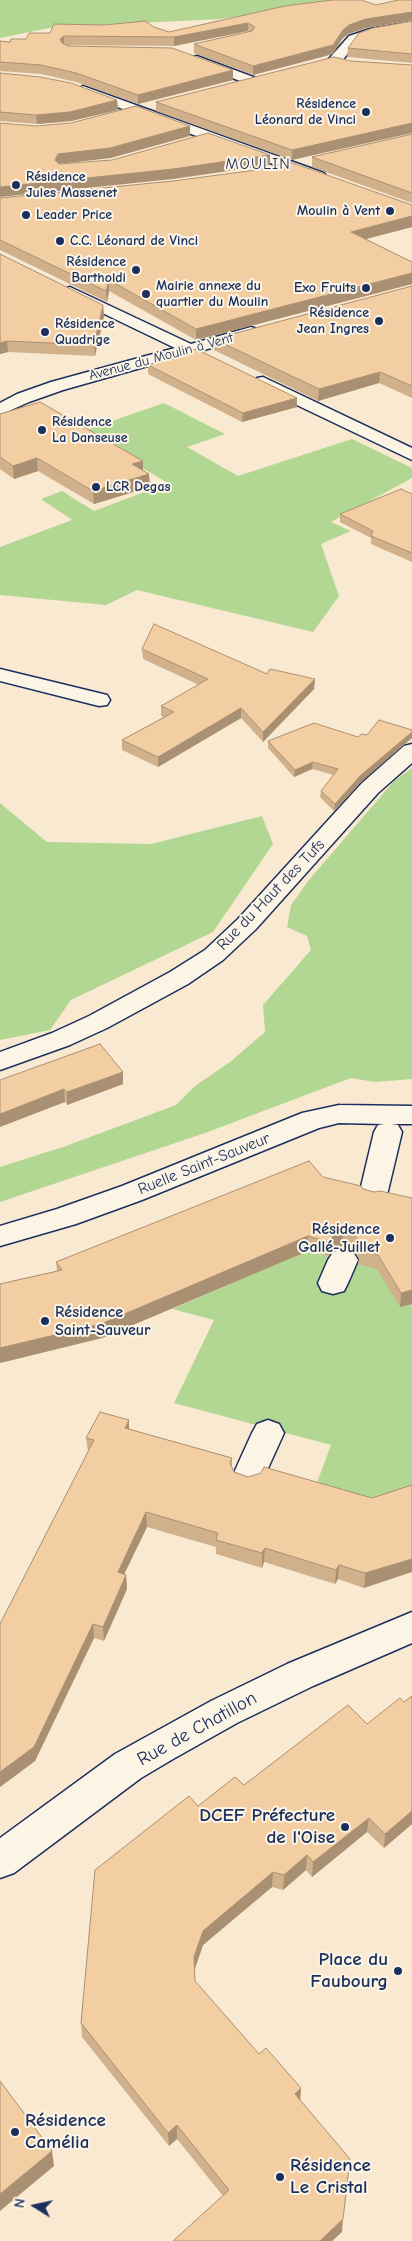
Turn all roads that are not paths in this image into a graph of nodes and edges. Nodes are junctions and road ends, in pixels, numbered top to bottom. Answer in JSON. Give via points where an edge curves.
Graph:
{"nodes":[{"id":1,"x":412,"y":25,"type":"edge"},
{"id":2,"x":183,"y":55,"type":"edge"},
{"id":3,"x":351,"y":64,"type":"edge"},
{"id":4,"x":234,"y":85,"type":"edge"},
{"id":5,"x":68,"y":86,"type":"edge"},
{"id":6,"x":160,"y":105,"type":"edge"},
{"id":7,"x":139,"y":110,"type":"junction"},
{"id":8,"x":121,"y":115,"type":"edge"},
{"id":9,"x":210,"y":136,"type":"junction"},
{"id":10,"x":192,"y":141,"type":"edge"},
{"id":11,"x":322,"y":160,"type":"edge"},
{"id":12,"x":293,"y":167,"type":"junction"},
{"id":13,"x":270,"y":171,"type":"edge"},
{"id":14,"x":331,"y":180,"type":"edge"},
{"id":15,"x":52,"y":284,"type":"edge"},
{"id":16,"x":270,"y":327,"type":"edge"},
{"id":17,"x":190,"y":349,"type":"junction"},
{"id":18,"x":215,"y":359,"type":"edge"},
{"id":19,"x":251,"y":376,"type":"edge"},
{"id":20,"x":0,"y":410,"type":"edge"},
{"id":21,"x":412,"y":455,"type":"edge"},
{"id":22,"x":0,"y":675,"type":"edge"},
{"id":23,"x":99,"y":700,"type":"dead end"},
{"id":24,"x":412,"y":751,"type":"edge"},
{"id":25,"x":0,"y":1061,"type":"edge"},
{"id":26,"x":412,"y":1115,"type":"edge"},
{"id":27,"x":388,"y":1132,"type":"dead end"},
{"id":28,"x":373,"y":1195,"type":"edge"},
{"id":29,"x":0,"y":1236,"type":"edge"},
{"id":30,"x":268,"y":1433,"type":"dead end"},
{"id":31,"x":248,"y":1477,"type":"edge"},
{"id":32,"x":412,"y":1627,"type":"edge"},
{"id":33,"x":0,"y":1860,"type":"edge"}],
"edges":[{"from":1,"to":3,"type":"street","via":[[353,38],[339,57],[329,62]]},
{"from":2,"to":4,"type":"street","via":[[257,80]]},
{"from":5,"to":7,"type":"street"},
{"from":6,"to":7,"type":"street"},
{"from":7,"to":8,"type":"street"},
{"from":7,"to":9,"type":"street"},
{"from":9,"to":10,"type":"street"},
{"from":9,"to":12,"type":"street"},
{"from":11,"to":12,"type":"street"},
{"from":12,"to":13,"type":"street"},
{"from":12,"to":14,"type":"street"},
{"from":15,"to":17,"type":"street"},
{"from":16,"to":17,"type":"street","name":"Avenue du Moulin à Vent"},
{"from":17,"to":18,"type":"street"},
{"from":17,"to":20,"type":"street","name":"Avenue du Moulin à Vent","via":[[51,387]]},
{"from":19,"to":21,"type":"street"},
{"from":22,"to":23,"type":"street"},
{"from":24,"to":25,"type":"street","name":"Rue du Haut des Tufs","via":[[370,788],[247,924],[214,955],[86,1029]]},
{"from":26,"to":29,"type":"street","name":"Ruelle Saint-Sauveur","via":[[339,1114],[312,1120],[132,1193]]},
{"from":27,"to":28,"type":"street"},
{"from":30,"to":31,"type":"street"},
{"from":32,"to":33,"type":"street","name":"Rue de Chatillon","via":[[300,1675],[176,1738],[128,1766]]}]}
